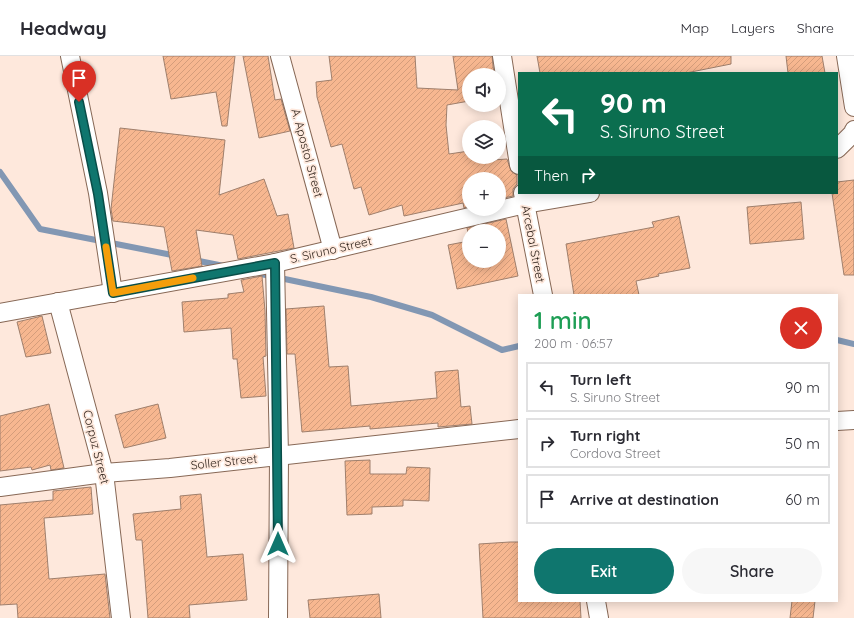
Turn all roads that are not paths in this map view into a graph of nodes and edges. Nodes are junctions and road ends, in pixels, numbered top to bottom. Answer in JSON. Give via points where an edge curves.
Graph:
{"nodes":[{"id":1,"x":70,"y":56,"type":"edge"},
{"id":2,"x":280,"y":56,"type":"edge"},
{"id":3,"x":502,"y":56,"type":"edge"},
{"id":4,"x":846,"y":56,"type":"edge"},
{"id":5,"x":854,"y":107,"type":"edge"},
{"id":6,"x":854,"y":130,"type":"edge"},
{"id":7,"x":838,"y":148,"type":"edge"},
{"id":8,"x":518,"y":159,"type":"edge"},
{"id":9,"x":577,"y":194,"type":"edge"},
{"id":10,"x":524,"y":198,"type":"edge"},
{"id":11,"x":333,"y":250,"type":"junction"},
{"id":12,"x":275,"y":263,"type":"junction"},
{"id":13,"x":113,"y":293,"type":"junction"},
{"id":14,"x":543,"y":294,"type":"edge"},
{"id":15,"x":58,"y":302,"type":"junction"},
{"id":16,"x":0,"y":314,"type":"edge"},
{"id":17,"x":518,"y":429,"type":"edge"},
{"id":18,"x":279,"y":456,"type":"junction"},
{"id":19,"x":104,"y":473,"type":"junction"},
{"id":20,"x":0,"y":487,"type":"edge"},
{"id":21,"x":596,"y":602,"type":"edge"},
{"id":22,"x":121,"y":618,"type":"edge"},
{"id":23,"x":278,"y":618,"type":"edge"},
{"id":24,"x":599,"y":618,"type":"edge"}],
"edges":[{"from":1,"to":13,"type":"street","via":[[98,194]]},
{"from":2,"to":11,"type":"street","name":"A. Apostol Street"},
{"from":3,"to":8,"type":"street"},
{"from":4,"to":5,"type":"street"},
{"from":6,"to":7,"type":"street"},
{"from":9,"to":10,"type":"street","name":"S. Siruno Street"},
{"from":10,"to":11,"type":"street","name":"S. Siruno Street"},
{"from":10,"to":14,"type":"street","name":"Arcebal Street"},
{"from":11,"to":12,"type":"street","name":"S. Siruno Street"},
{"from":12,"to":13,"type":"street","name":"S. Siruno Street"},
{"from":12,"to":18,"type":"street"},
{"from":13,"to":15,"type":"street","name":"S. Siruno Street"},
{"from":15,"to":16,"type":"street","name":"S. Siruno Street"},
{"from":15,"to":19,"type":"street","name":"Corpuz Street"},
{"from":17,"to":18,"type":"street","name":"Soller Street"},
{"from":18,"to":19,"type":"street","name":"Soller Street"},
{"from":18,"to":23,"type":"street"},
{"from":19,"to":20,"type":"street","name":"Soller Street"},
{"from":19,"to":22,"type":"street","name":"Corpuz Street"},
{"from":21,"to":24,"type":"street"}]}
